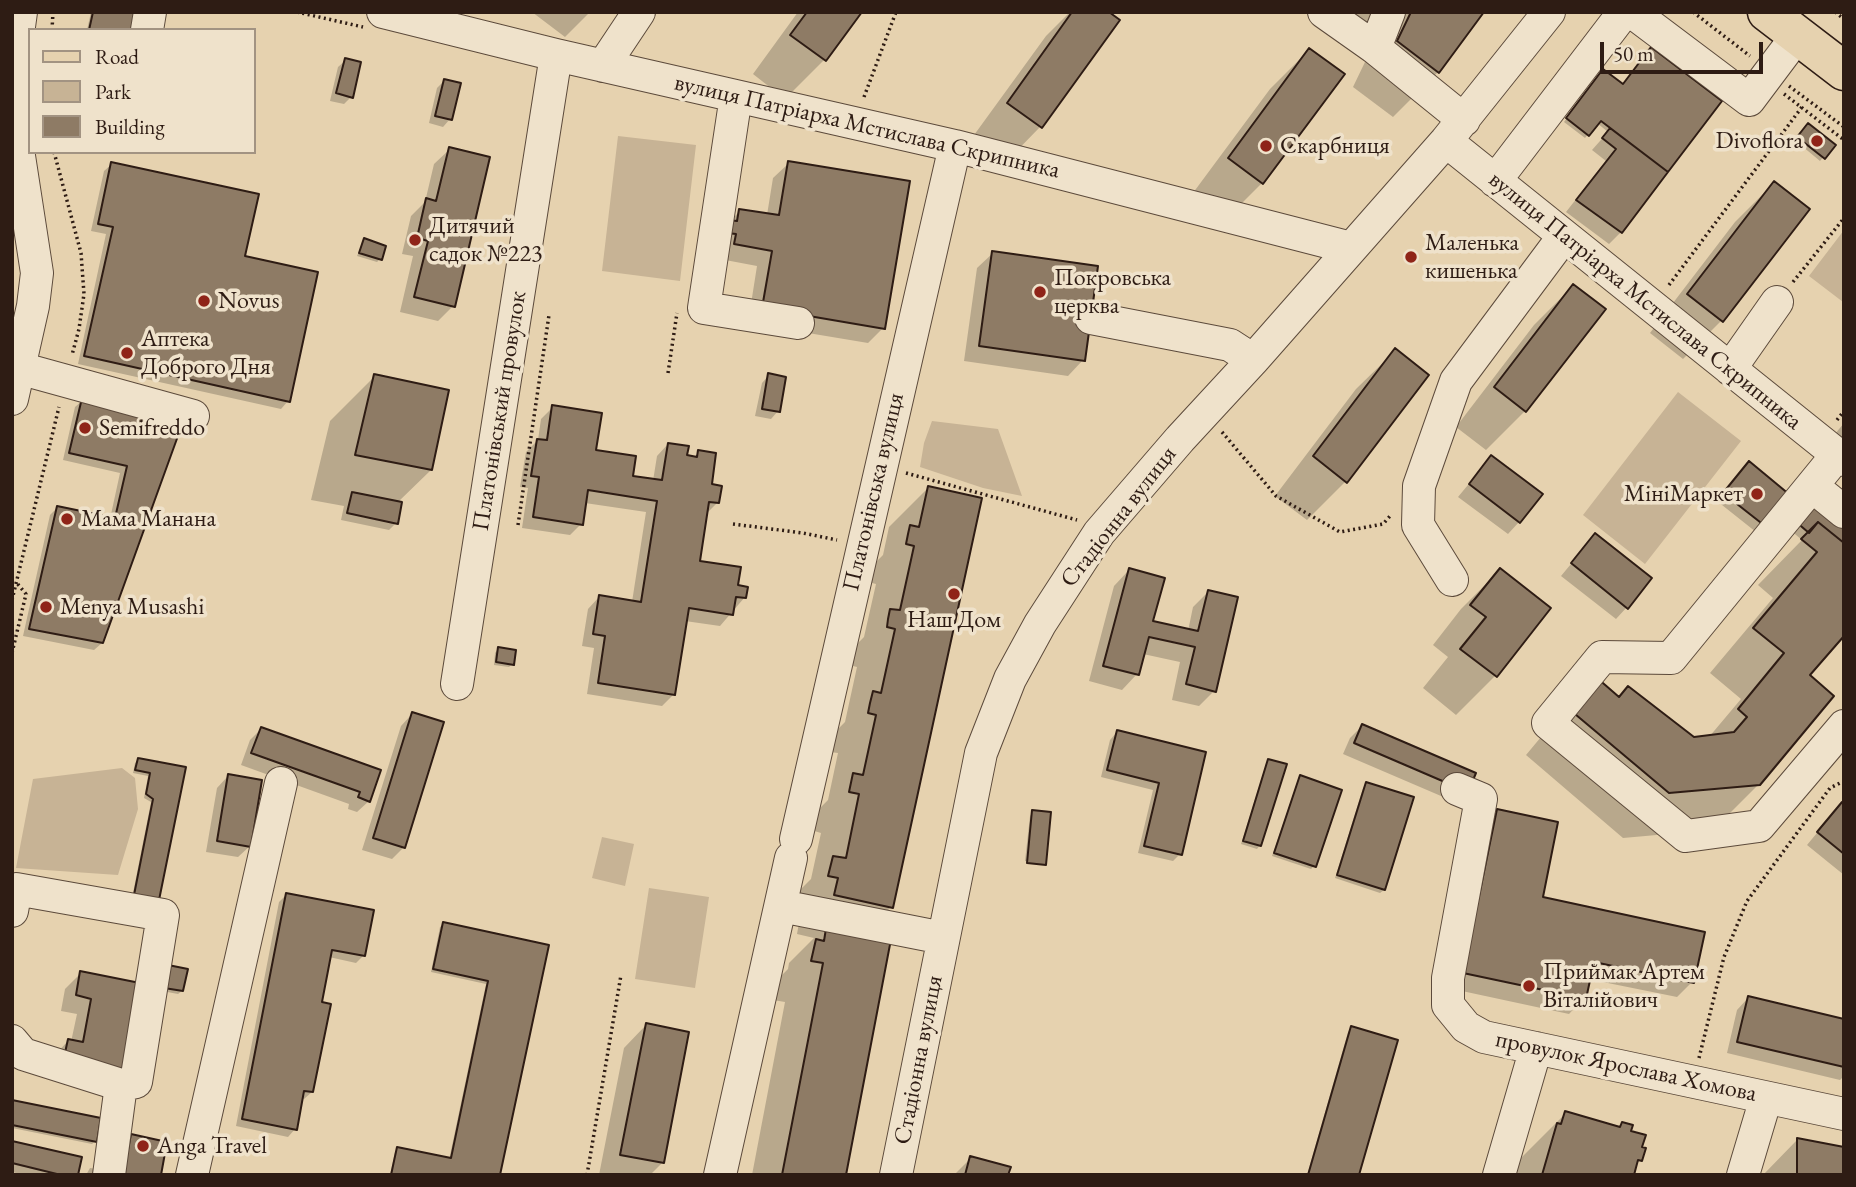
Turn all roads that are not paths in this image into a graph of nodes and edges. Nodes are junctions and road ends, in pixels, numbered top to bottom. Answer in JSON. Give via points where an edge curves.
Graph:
{"nodes":[{"id":1,"x":21,"y":12,"type":"edge"},
{"id":2,"x":384,"y":12,"type":"edge"},
{"id":3,"x":639,"y":12,"type":"edge"},
{"id":4,"x":1324,"y":12,"type":"edge"},
{"id":5,"x":1388,"y":12,"type":"edge"},
{"id":6,"x":1549,"y":12,"type":"edge"},
{"id":7,"x":1623,"y":12,"type":"edge"},
{"id":8,"x":1632,"y":12,"type":"edge"},
{"id":9,"x":1767,"y":12,"type":"edge"},
{"id":10,"x":1797,"y":36,"type":"junction"},
{"id":11,"x":1375,"y":48,"type":"junction"},
{"id":12,"x":556,"y":55,"type":"junction"},
{"id":13,"x":603,"y":66,"type":"junction"},
{"id":14,"x":1844,"y":71,"type":"edge"},
{"id":15,"x":736,"y":96,"type":"junction"},
{"id":16,"x":1455,"y":130,"type":"junction"},
{"id":17,"x":955,"y":145,"type":"junction"},
{"id":18,"x":26,"y":154,"type":"edge"},
{"id":19,"x":1495,"y":181,"type":"junction"},
{"id":20,"x":12,"y":214,"type":"edge"},
{"id":21,"x":1564,"y":236,"type":"junction"},
{"id":22,"x":1350,"y":248,"type":"junction"},
{"id":23,"x":35,"y":251,"type":"junction"},
{"id":24,"x":1777,"y":302,"type":"road end"},
{"id":25,"x":1091,"y":318,"type":"dead end"},
{"id":26,"x":798,"y":323,"type":"dead end"},
{"id":27,"x":1253,"y":360,"type":"junction"},
{"id":28,"x":19,"y":368,"type":"junction"},
{"id":29,"x":1730,"y":369,"type":"junction"},
{"id":30,"x":12,"y":399,"type":"edge"},
{"id":31,"x":193,"y":416,"type":"dead end"},
{"id":32,"x":1841,"y":457,"type":"edge"},
{"id":33,"x":1812,"y":486,"type":"junction"},
{"id":34,"x":1844,"y":512,"type":"edge"},
{"id":35,"x":1452,"y":580,"type":"dead end"},
{"id":36,"x":457,"y":684,"type":"dead end"},
{"id":37,"x":1844,"y":726,"type":"edge"},
{"id":38,"x":281,"y":783,"type":"dead end"},
{"id":39,"x":1457,"y":789,"type":"dead end"},
{"id":40,"x":781,"y":906,"type":"junction"},
{"id":41,"x":12,"y":911,"type":"edge"},
{"id":42,"x":943,"y":939,"type":"junction"},
{"id":43,"x":12,"y":1041,"type":"edge"},
{"id":44,"x":1536,"y":1048,"type":"junction"},
{"id":45,"x":121,"y":1085,"type":"junction"},
{"id":46,"x":1766,"y":1097,"type":"junction"},
{"id":47,"x":1844,"y":1114,"type":"edge"},
{"id":48,"x":109,"y":1175,"type":"edge"},
{"id":49,"x":192,"y":1175,"type":"edge"},
{"id":50,"x":720,"y":1175,"type":"edge"},
{"id":51,"x":896,"y":1175,"type":"edge"},
{"id":52,"x":1499,"y":1175,"type":"edge"},
{"id":53,"x":1743,"y":1175,"type":"edge"}],
"edges":[{"from":1,"to":18,"type":"street","via":[[15,104]]},
{"from":2,"to":12,"type":"street","name":"вулиця Патріарха Мстислава Скрипника"},
{"from":3,"to":13,"type":"street"},
{"from":4,"to":11,"type":"street","name":"вулиця Патріарха Мстислава Скрипника"},
{"from":5,"to":11,"type":"street"},
{"from":6,"to":16,"type":"street","name":"Стадіонна вулиця"},
{"from":7,"to":19,"type":"street"},
{"from":8,"to":10,"type":"street","via":[[1749,100]]},
{"from":9,"to":10,"type":"main road"},
{"from":10,"to":14,"type":"main road"},
{"from":11,"to":16,"type":"street","name":"вулиця Патріарха Мстислава Скрипника"},
{"from":12,"to":13,"type":"street","name":"вулиця Патріарха Мстислава Скрипника"},
{"from":12,"to":36,"type":"street","name":"Платонівський провулок"},
{"from":13,"to":15,"type":"street","name":"вулиця Патріарха Мстислава Скрипника"},
{"from":15,"to":17,"type":"street","name":"вулиця Патріарха Мстислава Скрипника"},
{"from":15,"to":26,"type":"street","via":[[704,308]]},
{"from":16,"to":19,"type":"street","name":"вулиця Патріарха Мстислава Скрипника"},
{"from":16,"to":22,"type":"street","name":"Стадіонна вулиця"},
{"from":17,"to":22,"type":"street","name":"вулиця Патріарха Мстислава Скрипника"},
{"from":17,"to":40,"type":"street","name":"Платонівська вулиця"},
{"from":18,"to":23,"type":"street"},
{"from":19,"to":21,"type":"street","name":"вулиця Патріарха Мстислава Скрипника"},
{"from":20,"to":23,"type":"street"},
{"from":21,"to":29,"type":"street","name":"вулиця Патріарха Мстислава Скрипника"},
{"from":21,"to":35,"type":"street","via":[[1456,381],[1419,485],[1418,525]]},
{"from":22,"to":27,"type":"street","name":"Стадіонна вулиця"},
{"from":23,"to":28,"type":"street","via":[[33,306]]},
{"from":24,"to":29,"type":"street"},
{"from":25,"to":27,"type":"street","via":[[1230,345]]},
{"from":27,"to":42,"type":"street","name":"Стадіонна вулиця","via":[[1099,533],[1053,601],[1016,668],[981,753]]},
{"from":28,"to":30,"type":"street"},
{"from":28,"to":31,"type":"street"},
{"from":29,"to":32,"type":"street","name":"вулиця Патріарха Мстислава Скрипника"},
{"from":32,"to":33,"type":"street"},
{"from":33,"to":34,"type":"street"},
{"from":33,"to":37,"type":"street","via":[[1671,658],[1602,657],[1548,723],[1686,836],[1759,826]]},
{"from":38,"to":49,"type":"street"},
{"from":39,"to":44,"type":"street","name":"провулок Ярослава Хомова","via":[[1481,799],[1448,978],[1448,1006],[1466,1027],[1484,1037]]},
{"from":40,"to":42,"type":"street"},
{"from":40,"to":50,"type":"street","name":"Платонівська вулиця"},
{"from":41,"to":45,"type":"street","via":[[16,889],[163,915],[136,1082]]},
{"from":42,"to":51,"type":"street","name":"Стадіонна вулиця"},
{"from":43,"to":45,"type":"street","via":[[23,1054]]},
{"from":44,"to":46,"type":"street","name":"провулок Ярослава Хомова"},
{"from":44,"to":52,"type":"street"},
{"from":45,"to":48,"type":"street"},
{"from":46,"to":47,"type":"street","name":"провулок Ярослава Хомова"},
{"from":46,"to":53,"type":"street"}]}
